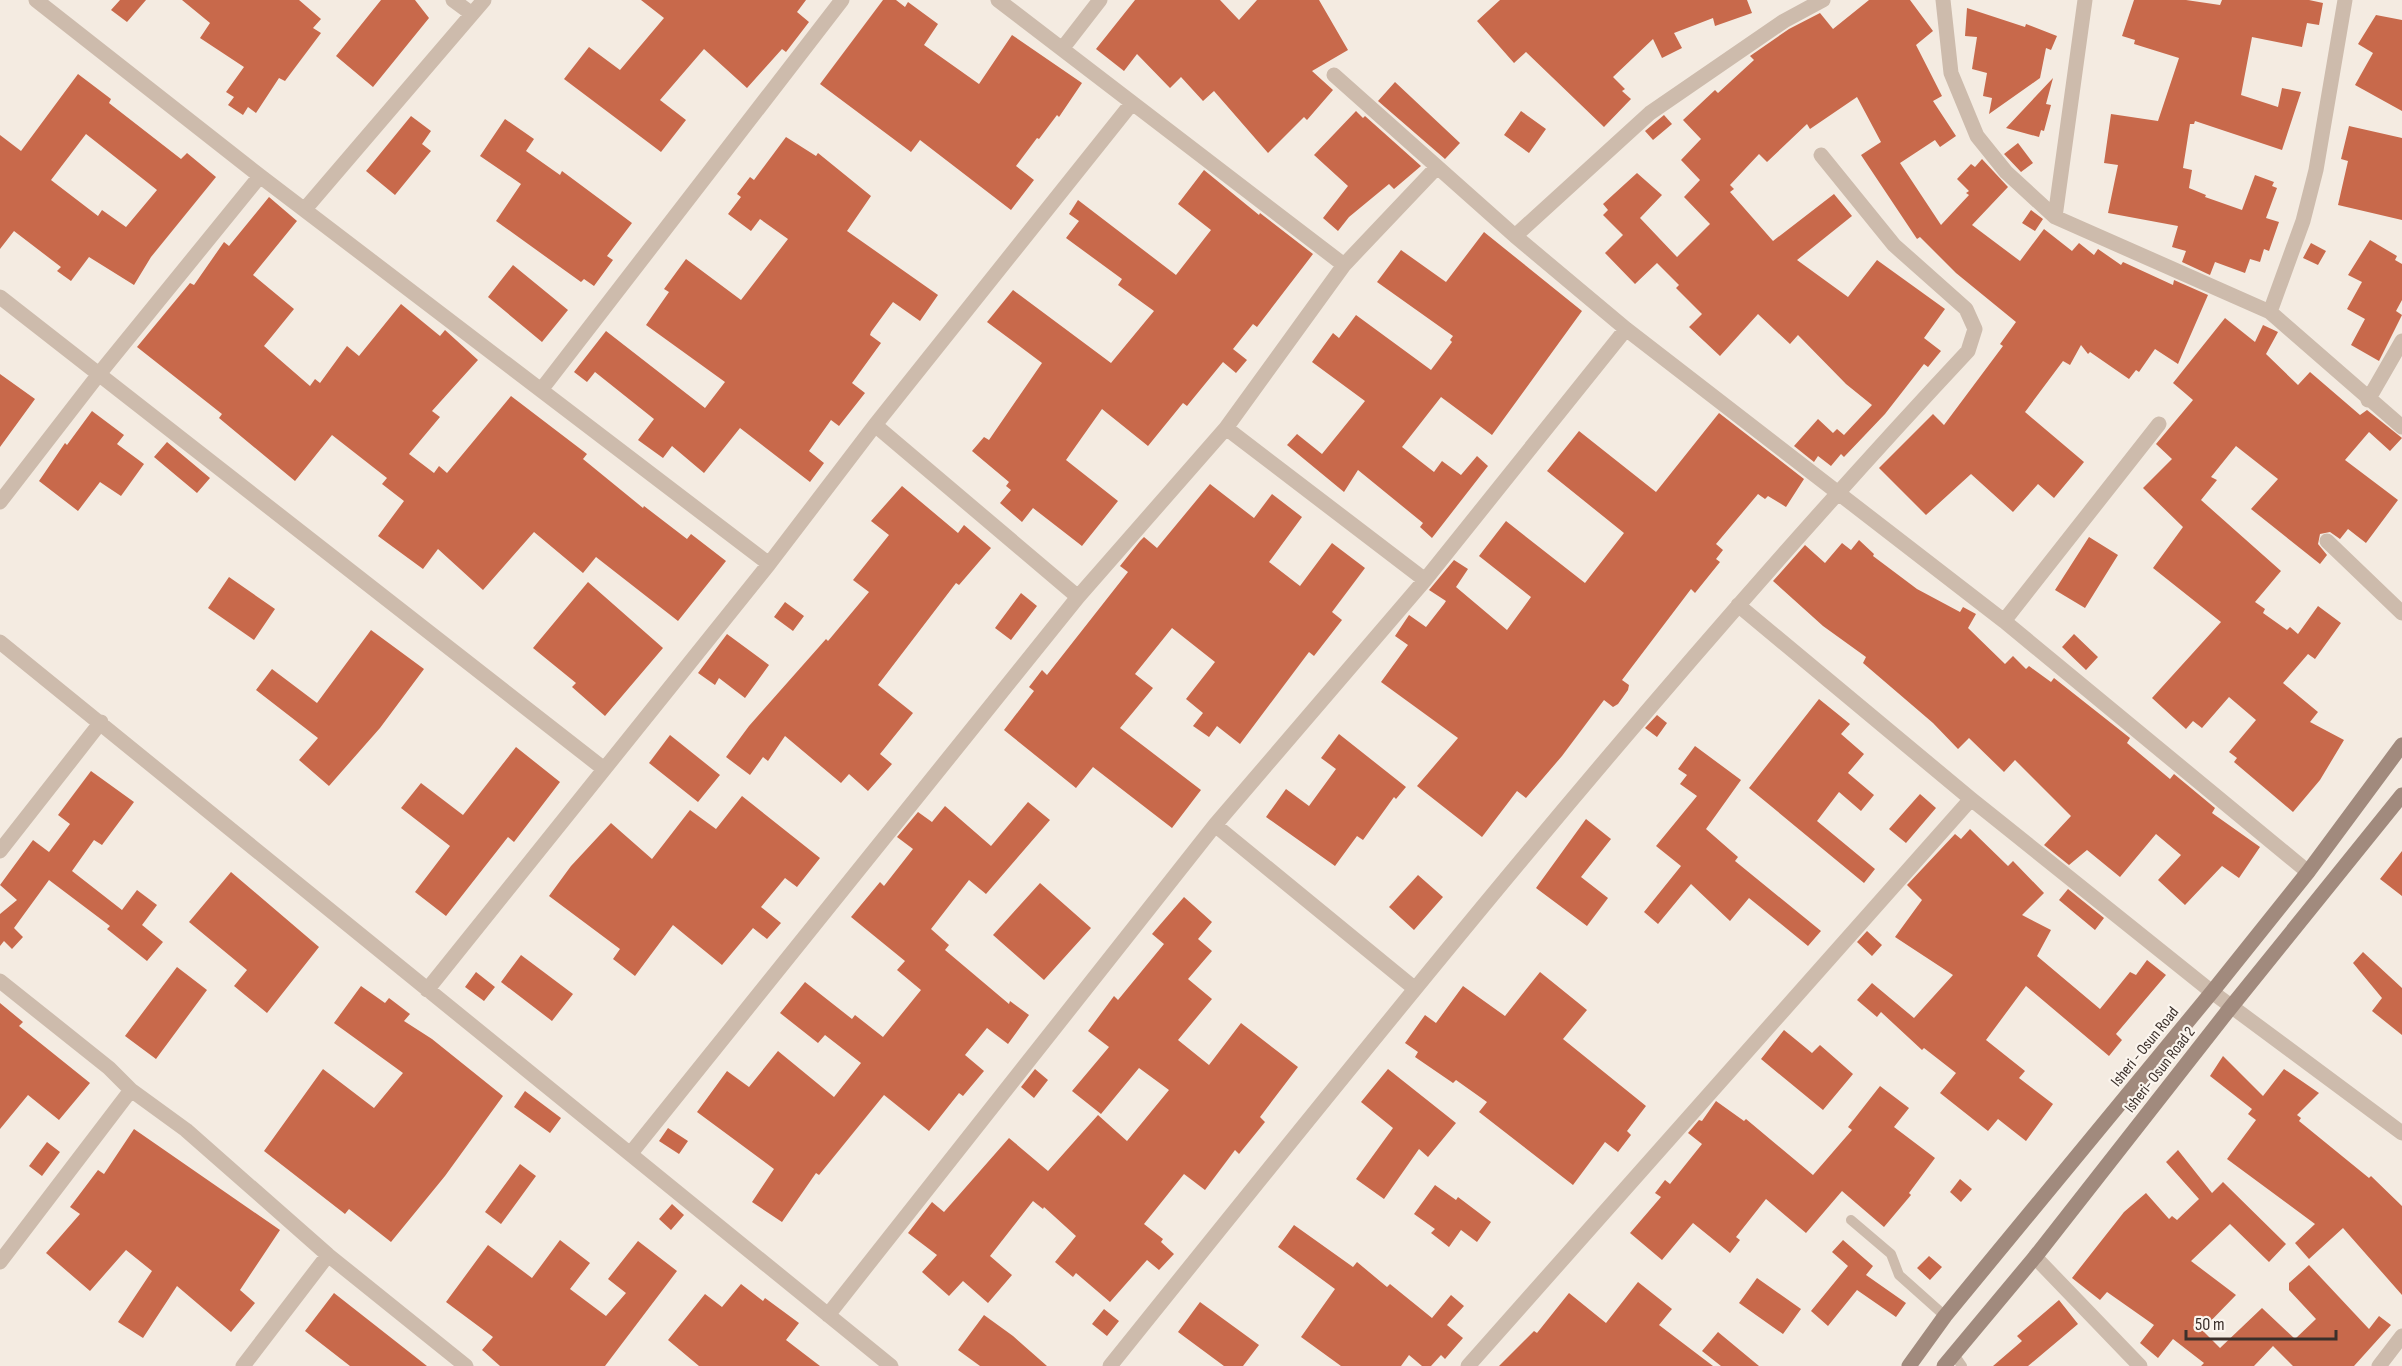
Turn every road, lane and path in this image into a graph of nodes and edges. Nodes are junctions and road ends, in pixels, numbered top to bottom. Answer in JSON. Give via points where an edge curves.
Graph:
{"nodes":[{"id":1,"x":36,"y":0,"type":"edge"},
{"id":2,"x":453,"y":0,"type":"edge"},
{"id":3,"x":484,"y":0,"type":"edge"},
{"id":4,"x":842,"y":0,"type":"edge"},
{"id":5,"x":998,"y":0,"type":"edge"},
{"id":6,"x":1100,"y":0,"type":"edge"},
{"id":7,"x":1823,"y":0,"type":"edge"},
{"id":8,"x":1943,"y":0,"type":"edge"},
{"id":9,"x":2085,"y":0,"type":"edge"},
{"id":10,"x":2345,"y":0,"type":"edge"},
{"id":11,"x":472,"y":14,"type":"junction"},
{"id":12,"x":1062,"y":49,"type":"junction"},
{"id":13,"x":1334,"y":75,"type":"dead end"},
{"id":14,"x":1132,"y":103,"type":"junction"},
{"id":15,"x":1821,"y":155,"type":"dead end"},
{"id":16,"x":1437,"y":167,"type":"junction"},
{"id":17,"x":260,"y":176,"type":"junction"},
{"id":18,"x":305,"y":209,"type":"junction"},
{"id":19,"x":2055,"y":217,"type":"junction"},
{"id":20,"x":1515,"y":236,"type":"junction"},
{"id":21,"x":1344,"y":265,"type":"junction"},
{"id":22,"x":0,"y":297,"type":"edge"},
{"id":23,"x":2270,"y":312,"type":"junction"},
{"id":24,"x":1626,"y":329,"type":"junction"},
{"id":25,"x":2402,"y":341,"type":"edge"},
{"id":26,"x":99,"y":374,"type":"junction"},
{"id":27,"x":541,"y":390,"type":"junction"},
{"id":28,"x":2368,"y":400,"type":"junction"},
{"id":29,"x":2159,"y":424,"type":"dead end"},
{"id":30,"x":875,"y":425,"type":"junction"},
{"id":31,"x":2402,"y":427,"type":"edge"},
{"id":32,"x":1226,"y":428,"type":"junction"},
{"id":33,"x":1836,"y":491,"type":"junction"},
{"id":34,"x":0,"y":502,"type":"edge"},
{"id":35,"x":2327,"y":541,"type":"dead end"},
{"id":36,"x":770,"y":564,"type":"junction"},
{"id":37,"x":1425,"y":580,"type":"junction"},
{"id":38,"x":1078,"y":597,"type":"junction"},
{"id":39,"x":1738,"y":605,"type":"junction"},
{"id":40,"x":2402,"y":613,"type":"edge"},
{"id":41,"x":2004,"y":621,"type":"junction"},
{"id":42,"x":0,"y":642,"type":"edge"},
{"id":43,"x":101,"y":722,"type":"junction"},
{"id":44,"x":2402,"y":746,"type":"edge"},
{"id":45,"x":604,"y":769,"type":"junction"},
{"id":46,"x":2402,"y":795,"type":"edge"},
{"id":47,"x":1971,"y":799,"type":"junction"},
{"id":48,"x":1215,"y":825,"type":"junction"},
{"id":49,"x":0,"y":851,"type":"edge"},
{"id":50,"x":2308,"y":872,"type":"junction"},
{"id":51,"x":0,"y":981,"type":"edge"},
{"id":52,"x":1414,"y":988,"type":"junction"},
{"id":53,"x":427,"y":990,"type":"junction"},
{"id":54,"x":2212,"y":992,"type":"junction"},
{"id":55,"x":2231,"y":1007,"type":"junction"},
{"id":56,"x":131,"y":1090,"type":"junction"},
{"id":57,"x":2402,"y":1133,"type":"edge"},
{"id":58,"x":631,"y":1153,"type":"junction"},
{"id":59,"x":1851,"y":1220,"type":"dead end"},
{"id":60,"x":328,"y":1255,"type":"junction"},
{"id":61,"x":2035,"y":1257,"type":"junction"},
{"id":62,"x":0,"y":1262,"type":"edge"},
{"id":63,"x":828,"y":1315,"type":"junction"},
{"id":64,"x":1945,"y":1316,"type":"junction"},
{"id":65,"x":2402,"y":1336,"type":"edge"},
{"id":66,"x":1953,"y":1362,"type":"edge"},
{"id":67,"x":243,"y":1366,"type":"edge"},
{"id":68,"x":466,"y":1366,"type":"edge"},
{"id":69,"x":891,"y":1366,"type":"edge"},
{"id":70,"x":1110,"y":1366,"type":"edge"},
{"id":71,"x":1468,"y":1366,"type":"edge"},
{"id":72,"x":1909,"y":1366,"type":"edge"},
{"id":73,"x":2140,"y":1366,"type":"edge"},
{"id":74,"x":2379,"y":1366,"type":"edge"}],
"edges":[{"from":1,"to":17,"type":"street"},
{"from":2,"to":11,"type":"street"},
{"from":3,"to":11,"type":"street"},
{"from":4,"to":27,"type":"street"},
{"from":5,"to":12,"type":"street"},
{"from":6,"to":12,"type":"street"},
{"from":7,"to":20,"type":"street","via":[[1784,21],[1650,113]]},
{"from":8,"to":19,"type":"street","via":[[1951,73],[1977,136],[2006,172]]},
{"from":9,"to":19,"type":"street"},
{"from":10,"to":23,"type":"street","via":[[2316,170],[2303,221]]},
{"from":11,"to":18,"type":"street"},
{"from":12,"to":14,"type":"street"},
{"from":13,"to":16,"type":"street"},
{"from":14,"to":21,"type":"street"},
{"from":14,"to":30,"type":"street"},
{"from":15,"to":33,"type":"street","via":[[1894,245],[1966,309],[1975,329],[1968,351]]},
{"from":16,"to":20,"type":"street"},
{"from":16,"to":21,"type":"street"},
{"from":17,"to":18,"type":"street"},
{"from":17,"to":26,"type":"street"},
{"from":18,"to":27,"type":"street"},
{"from":19,"to":23,"type":"street"},
{"from":20,"to":24,"type":"street"},
{"from":21,"to":32,"type":"street"},
{"from":22,"to":26,"type":"street"},
{"from":23,"to":28,"type":"street"},
{"from":24,"to":33,"type":"street"},
{"from":24,"to":37,"type":"street"},
{"from":25,"to":28,"type":"street"},
{"from":26,"to":34,"type":"street"},
{"from":26,"to":45,"type":"street"},
{"from":27,"to":36,"type":"street"},
{"from":28,"to":31,"type":"street"},
{"from":29,"to":41,"type":"street"},
{"from":30,"to":36,"type":"street"},
{"from":30,"to":38,"type":"street"},
{"from":32,"to":37,"type":"street"},
{"from":32,"to":38,"type":"street"},
{"from":33,"to":39,"type":"street"},
{"from":33,"to":41,"type":"street"},
{"from":35,"to":40,"type":"street"},
{"from":36,"to":45,"type":"street"},
{"from":37,"to":48,"type":"street"},
{"from":38,"to":58,"type":"street"},
{"from":39,"to":47,"type":"street"},
{"from":39,"to":52,"type":"street"},
{"from":41,"to":50,"type":"street"},
{"from":42,"to":43,"type":"street"},
{"from":43,"to":49,"type":"street"},
{"from":43,"to":53,"type":"street"},
{"from":44,"to":50,"type":"main road","name":"Isheri - Osun Road"},
{"from":45,"to":53,"type":"street"},
{"from":46,"to":55,"type":"main road","name":"Isheri- Osun Road 2"},
{"from":47,"to":54,"type":"street"},
{"from":47,"to":71,"type":"street"},
{"from":48,"to":52,"type":"street"},
{"from":48,"to":63,"type":"street"},
{"from":50,"to":54,"type":"main road","name":"Isheri - Osun Road"},
{"from":51,"to":56,"type":"street"},
{"from":52,"to":70,"type":"street"},
{"from":53,"to":58,"type":"street"},
{"from":54,"to":55,"type":"street"},
{"from":54,"to":64,"type":"main road","name":"Isheri - Osun Road"},
{"from":55,"to":57,"type":"street"},
{"from":55,"to":61,"type":"main road","name":"Isheri- Osun Road 2"},
{"from":56,"to":60,"type":"street","via":[[186,1130]]},
{"from":56,"to":62,"type":"street"},
{"from":58,"to":63,"type":"street"},
{"from":59,"to":64,"type":"lane","via":[[1891,1254],[1899,1275]]},
{"from":60,"to":67,"type":"street"},
{"from":60,"to":68,"type":"street"},
{"from":61,"to":66,"type":"main road","name":"Isheri- Osun Road 2"},
{"from":61,"to":73,"type":"street"},
{"from":63,"to":69,"type":"street"},
{"from":64,"to":72,"type":"main road","name":"Isheri - Osun Road"},
{"from":65,"to":74,"type":"street"}]}
